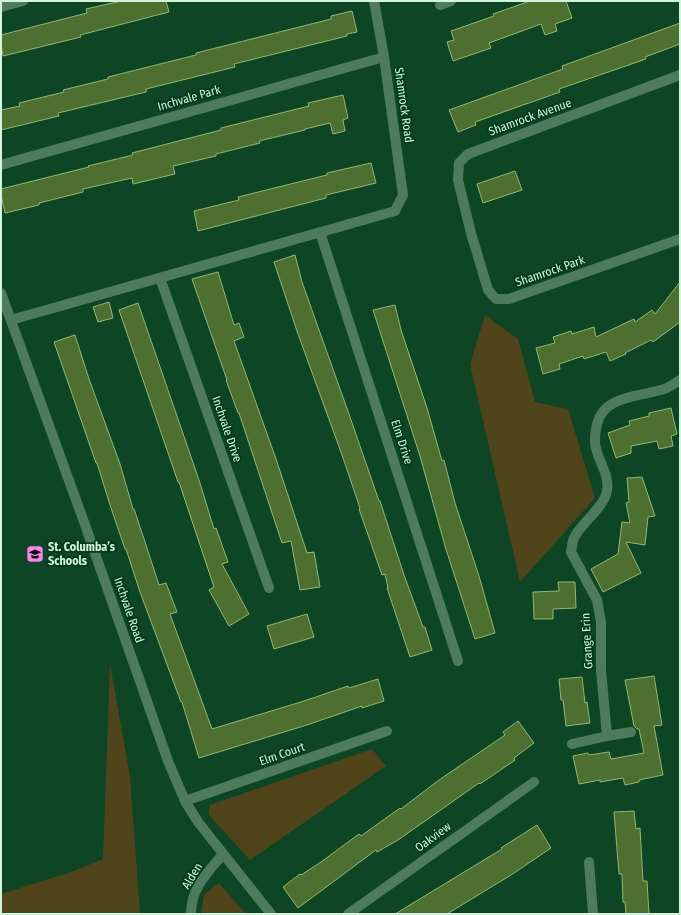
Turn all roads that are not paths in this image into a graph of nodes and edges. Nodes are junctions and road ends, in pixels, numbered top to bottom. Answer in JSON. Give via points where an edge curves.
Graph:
{"nodes":[{"id":1,"x":23,"y":1,"type":"edge"},
{"id":2,"x":374,"y":1,"type":"edge"},
{"id":3,"x":451,"y":1,"type":"edge"},
{"id":4,"x":440,"y":5,"type":"dead end"},
{"id":5,"x":1,"y":7,"type":"edge"},
{"id":6,"x":384,"y":57,"type":"junction"},
{"id":7,"x":680,"y":75,"type":"edge"},
{"id":8,"x":1,"y":165,"type":"edge"},
{"id":9,"x":320,"y":232,"type":"junction"},
{"id":10,"x":471,"y":233,"type":"joint"},
{"id":11,"x":680,"y":239,"type":"edge"},
{"id":12,"x":160,"y":278,"type":"junction"},
{"id":13,"x":1,"y":293,"type":"edge"},
{"id":14,"x":11,"y":320,"type":"junction"},
{"id":15,"x":680,"y":380,"type":"edge"},
{"id":16,"x":269,"y":588,"type":"dead end"},
{"id":17,"x":458,"y":661,"type":"dead end"},
{"id":18,"x":387,"y":731,"type":"dead end"},
{"id":19,"x":631,"y":732,"type":"dead end"},
{"id":20,"x":607,"y":736,"type":"junction"},
{"id":21,"x":572,"y":744,"type":"dead end"},
{"id":22,"x":534,"y":782,"type":"dead end"},
{"id":23,"x":185,"y":800,"type":"junction"},
{"id":24,"x":222,"y":854,"type":"junction"},
{"id":25,"x":589,"y":862,"type":"dead end"},
{"id":26,"x":191,"y":914,"type":"edge"},
{"id":27,"x":271,"y":914,"type":"edge"},
{"id":28,"x":348,"y":914,"type":"edge"},
{"id":29,"x":593,"y":914,"type":"edge"}],
"edges":[{"from":1,"to":5,"type":"street"},
{"from":2,"to":6,"type":"street","name":"Shamrock Road"},
{"from":3,"to":4,"type":"street"},
{"from":6,"to":8,"type":"street","name":"Inchvale Park"},
{"from":6,"to":9,"type":"street","name":"Shamrock Road","via":[[403,195],[395,211]]},
{"from":7,"to":10,"type":"street","name":"Shamrock Avenue","via":[[468,154],[459,163],[458,180]]},
{"from":9,"to":12,"type":"street"},
{"from":9,"to":17,"type":"street","name":"Elm Drive"},
{"from":10,"to":11,"type":"street","name":"Shamrock Park","via":[[488,290],[496,299],[509,299]]},
{"from":12,"to":14,"type":"street"},
{"from":12,"to":16,"type":"street","name":"Inchvale Drive"},
{"from":13,"to":14,"type":"street","name":"Inchvale Road"},
{"from":14,"to":23,"type":"street","name":"Inchvale Road","via":[[168,761]]},
{"from":15,"to":20,"type":"street","name":"Grange Erin","via":[[666,388],[614,401],[601,412],[595,430],[595,446],[608,490],[601,504],[574,537],[571,552],[597,600],[601,622],[601,670]]},
{"from":18,"to":23,"type":"street","name":"Elm Court"},
{"from":19,"to":20,"type":"street"},
{"from":20,"to":21,"type":"street"},
{"from":22,"to":28,"type":"street","name":"Oakview"},
{"from":23,"to":24,"type":"street","name":"Inchvale Road"},
{"from":24,"to":26,"type":"street","name":"Alden","via":[[201,880],[191,902]]},
{"from":24,"to":27,"type":"street","name":"Inchvale Road"},
{"from":25,"to":29,"type":"street"}]}
